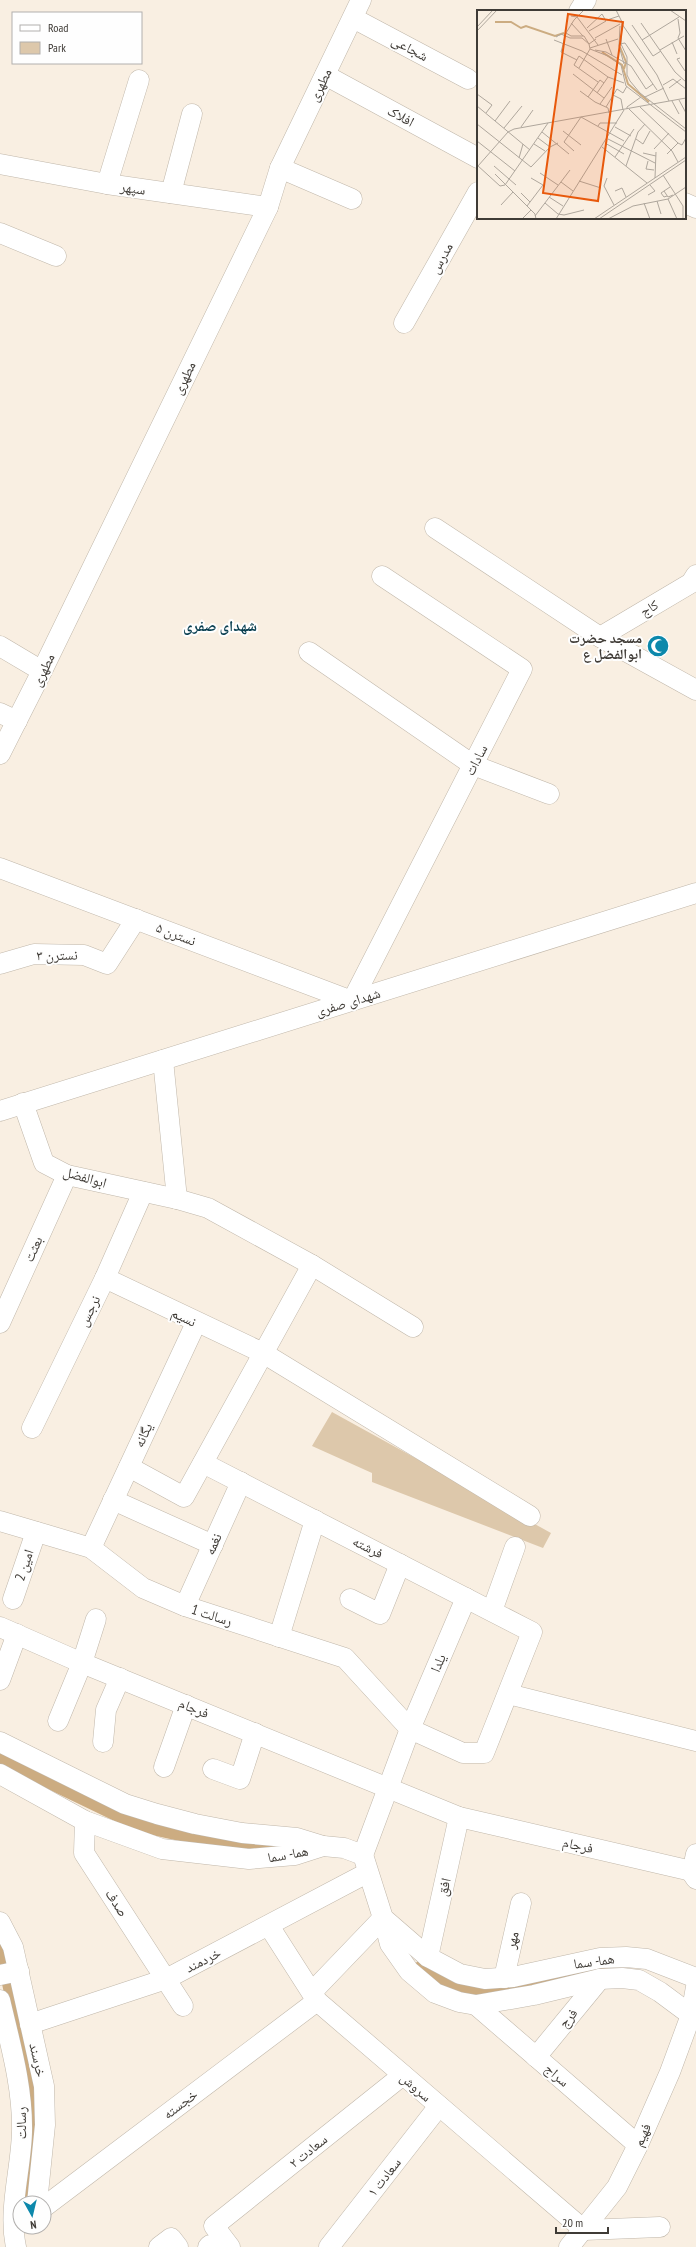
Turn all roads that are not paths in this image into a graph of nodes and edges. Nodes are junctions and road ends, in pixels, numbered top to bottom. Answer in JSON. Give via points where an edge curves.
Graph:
{"nodes":[{"id":1,"x":361,"y":0,"type":"edge"},
{"id":2,"x":586,"y":0,"type":"edge"},
{"id":3,"x":580,"y":10,"type":"edge"},
{"id":4,"x":352,"y":18,"type":"junction"},
{"id":5,"x":325,"y":75,"type":"junction"},
{"id":6,"x":468,"y":79,"type":"dead end"},
{"id":7,"x":139,"y":80,"type":"dead end"},
{"id":8,"x":192,"y":114,"type":"dead end"},
{"id":9,"x":477,"y":157,"type":"edge"},
{"id":10,"x":0,"y":164,"type":"edge"},
{"id":11,"x":280,"y":168,"type":"junction"},
{"id":12,"x":107,"y":184,"type":"junction"},
{"id":13,"x":171,"y":193,"type":"junction"},
{"id":14,"x":477,"y":194,"type":"edge"},
{"id":15,"x":352,"y":199,"type":"dead end"},
{"id":16,"x":686,"y":203,"type":"edge"},
{"id":17,"x":268,"y":207,"type":"junction"},
{"id":18,"x":696,"y":208,"type":"edge"},
{"id":19,"x":0,"y":233,"type":"edge"},
{"id":20,"x":56,"y":256,"type":"dead end"},
{"id":21,"x":404,"y":323,"type":"dead end"},
{"id":22,"x":435,"y":528,"type":"dead end"},
{"id":23,"x":382,"y":576,"type":"dead end"},
{"id":24,"x":694,"y":581,"type":"edge"},
{"id":25,"x":600,"y":637,"type":"junction"},
{"id":26,"x":0,"y":646,"type":"edge"},
{"id":27,"x":309,"y":652,"type":"dead end"},
{"id":28,"x":42,"y":671,"type":"junction"},
{"id":29,"x":696,"y":690,"type":"edge"},
{"id":30,"x":9,"y":717,"type":"edge"},
{"id":31,"x":0,"y":754,"type":"edge"},
{"id":32,"x":474,"y":765,"type":"junction"},
{"id":33,"x":549,"y":794,"type":"dead end"},
{"id":34,"x":0,"y":868,"type":"edge"},
{"id":35,"x":696,"y":893,"type":"edge"},
{"id":36,"x":136,"y":919,"type":"junction"},
{"id":37,"x":0,"y":964,"type":"edge"},
{"id":38,"x":352,"y":1001,"type":"junction"},
{"id":39,"x":163,"y":1060,"type":"junction"},
{"id":40,"x":23,"y":1103,"type":"junction"},
{"id":41,"x":0,"y":1111,"type":"edge"},
{"id":42,"x":67,"y":1175,"type":"junction"},
{"id":43,"x":143,"y":1192,"type":"junction"},
{"id":44,"x":177,"y":1199,"type":"junction"},
{"id":45,"x":312,"y":1265,"type":"junction"},
{"id":46,"x":105,"y":1278,"type":"junction"},
{"id":47,"x":0,"y":1323,"type":"edge"},
{"id":48,"x":196,"y":1323,"type":"junction"},
{"id":49,"x":413,"y":1327,"type":"dead end"},
{"id":50,"x":263,"y":1353,"type":"junction"},
{"id":51,"x":32,"y":1428,"type":"dead end"},
{"id":52,"x":203,"y":1463,"type":"junction"},
{"id":53,"x":129,"y":1467,"type":"junction"},
{"id":54,"x":241,"y":1482,"type":"junction"},
{"id":55,"x":113,"y":1500,"type":"junction"},
{"id":56,"x":530,"y":1516,"type":"dead end"},
{"id":57,"x":315,"y":1520,"type":"junction"},
{"id":58,"x":0,"y":1521,"type":"edge"},
{"id":59,"x":36,"y":1532,"type":"junction"},
{"id":60,"x":213,"y":1545,"type":"junction"},
{"id":61,"x":515,"y":1547,"type":"dead end"},
{"id":62,"x":91,"y":1548,"type":"junction"},
{"id":63,"x":400,"y":1564,"type":"junction"},
{"id":64,"x":466,"y":1598,"type":"junction"},
{"id":65,"x":13,"y":1599,"type":"dead end"},
{"id":66,"x":350,"y":1599,"type":"dead end"},
{"id":67,"x":185,"y":1606,"type":"junction"},
{"id":68,"x":492,"y":1611,"type":"junction"},
{"id":69,"x":96,"y":1619,"type":"dead end"},
{"id":70,"x":8,"y":1631,"type":"edge"},
{"id":71,"x":279,"y":1637,"type":"junction"},
{"id":72,"x":82,"y":1663,"type":"junction"},
{"id":73,"x":120,"y":1678,"type":"junction"},
{"id":74,"x":0,"y":1680,"type":"edge"},
{"id":75,"x":508,"y":1694,"type":"junction"},
{"id":76,"x":186,"y":1705,"type":"junction"},
{"id":77,"x":58,"y":1721,"type":"dead end"},
{"id":78,"x":410,"y":1729,"type":"junction"},
{"id":79,"x":255,"y":1733,"type":"junction"},
{"id":80,"x":696,"y":1741,"type":"edge"},
{"id":81,"x":0,"y":1742,"type":"edge"},
{"id":82,"x":103,"y":1742,"type":"dead end"},
{"id":83,"x":164,"y":1767,"type":"dead end"},
{"id":84,"x":213,"y":1768,"type":"dead end"},
{"id":85,"x":0,"y":1774,"type":"edge"},
{"id":86,"x":389,"y":1788,"type":"junction"},
{"id":87,"x":460,"y":1817,"type":"junction"},
{"id":88,"x":85,"y":1822,"type":"junction"},
{"id":89,"x":323,"y":1846,"type":"junction"},
{"id":90,"x":365,"y":1864,"type":"junction"},
{"id":91,"x":695,"y":1869,"type":"edge"},
{"id":92,"x":521,"y":1903,"type":"dead end"},
{"id":93,"x":383,"y":1918,"type":"junction"},
{"id":94,"x":0,"y":1922,"type":"edge"},
{"id":95,"x":269,"y":1926,"type":"junction"},
{"id":96,"x":428,"y":1957,"type":"junction"},
{"id":97,"x":9,"y":1973,"type":"edge"},
{"id":98,"x":504,"y":1978,"type":"junction"},
{"id":99,"x":696,"y":1978,"type":"edge"},
{"id":100,"x":166,"y":1979,"type":"junction"},
{"id":101,"x":600,"y":1979,"type":"junction"},
{"id":102,"x":696,"y":1987,"type":"edge"},
{"id":103,"x":314,"y":1997,"type":"junction"},
{"id":104,"x":0,"y":2000,"type":"edge"},
{"id":105,"x":476,"y":2005,"type":"junction"},
{"id":106,"x":183,"y":2006,"type":"dead end"},
{"id":107,"x":692,"y":2012,"type":"junction"},
{"id":108,"x":30,"y":2024,"type":"junction"},
{"id":109,"x":536,"y":2057,"type":"junction"},
{"id":110,"x":403,"y":2075,"type":"junction"},
{"id":111,"x":439,"y":2106,"type":"junction"},
{"id":112,"x":638,"y":2145,"type":"junction"},
{"id":113,"x":38,"y":2195,"type":"edge"},
{"id":114,"x":52,"y":2201,"type":"edge"},
{"id":115,"x":11,"y":2222,"type":"edge"},
{"id":116,"x":660,"y":2227,"type":"dead end"},
{"id":117,"x":584,"y":2230,"type":"junction"},
{"id":118,"x":16,"y":2247,"type":"edge"},
{"id":119,"x":158,"y":2247,"type":"edge"},
{"id":120,"x":178,"y":2247,"type":"edge"},
{"id":121,"x":230,"y":2247,"type":"edge"},
{"id":122,"x":329,"y":2247,"type":"edge"},
{"id":123,"x":569,"y":2247,"type":"edge"}],
"edges":[{"from":1,"to":4,"type":"street","name":"مطهری"},
{"from":2,"to":3,"type":"street"},
{"from":4,"to":5,"type":"street","name":"مطهری"},
{"from":4,"to":6,"type":"street","name":"شجاعی"},
{"from":5,"to":9,"type":"street","name":"افلاک"},
{"from":5,"to":11,"type":"street","name":"مطهری"},
{"from":7,"to":12,"type":"street"},
{"from":8,"to":13,"type":"street"},
{"from":10,"to":12,"type":"street","name":"سپهر"},
{"from":11,"to":15,"type":"street"},
{"from":11,"to":17,"type":"street","name":"مطهری"},
{"from":12,"to":13,"type":"street","name":"سپهر"},
{"from":13,"to":17,"type":"street","name":"سپهر"},
{"from":14,"to":21,"type":"street","name":"مدرس"},
{"from":16,"to":18,"type":"street"},
{"from":17,"to":28,"type":"street","name":"مطهری"},
{"from":19,"to":20,"type":"street"},
{"from":22,"to":25,"type":"street"},
{"from":23,"to":32,"type":"street","name":"سادات","via":[[522,669]]},
{"from":24,"to":25,"type":"street","name":"کاج"},
{"from":25,"to":29,"type":"street"},
{"from":26,"to":28,"type":"street"},
{"from":27,"to":32,"type":"street"},
{"from":28,"to":30,"type":"street","name":"مطهری"},
{"from":30,"to":31,"type":"street","name":"مطهری"},
{"from":32,"to":33,"type":"street"},
{"from":32,"to":38,"type":"street","name":"سادات"},
{"from":34,"to":36,"type":"street","name":"نسترن ۵"},
{"from":35,"to":38,"type":"street","name":"شهدای صفری"},
{"from":36,"to":37,"type":"street","name":"نسترن ۳","via":[[107,964],[84,955],[34,954]]},
{"from":36,"to":38,"type":"street","name":"نسترن ۵"},
{"from":38,"to":39,"type":"street","name":"شهدای صفری"},
{"from":39,"to":40,"type":"street","name":"شهدای صفری"},
{"from":39,"to":44,"type":"street"},
{"from":40,"to":41,"type":"street","name":"شهدای صفری"},
{"from":40,"to":42,"type":"street","name":"ابوالفضل","via":[[44,1163]]},
{"from":42,"to":43,"type":"street","name":"ابوالفضل"},
{"from":42,"to":47,"type":"street","name":"بعثت"},
{"from":43,"to":44,"type":"street","name":"ابوالفضل"},
{"from":43,"to":46,"type":"street","name":"نرجس"},
{"from":44,"to":45,"type":"street","name":"ابوالفضل","via":[[208,1208]]},
{"from":45,"to":49,"type":"street","name":"ابوالفضل"},
{"from":45,"to":50,"type":"street"},
{"from":46,"to":48,"type":"street","name":"نسیم"},
{"from":46,"to":51,"type":"street","name":"نرجس"},
{"from":48,"to":50,"type":"street","name":"نسیم"},
{"from":48,"to":53,"type":"street","name":"یگانه"},
{"from":50,"to":52,"type":"street"},
{"from":50,"to":56,"type":"street","name":"نسیم"},
{"from":52,"to":53,"type":"street","via":[[184,1497]]},
{"from":52,"to":54,"type":"street","name":"فرشته"},
{"from":53,"to":55,"type":"street","name":"یگانه"},
{"from":54,"to":57,"type":"street","name":"فرشته"},
{"from":54,"to":60,"type":"street","name":"نغمه"},
{"from":55,"to":60,"type":"street"},
{"from":55,"to":62,"type":"street","name":"یگانه"},
{"from":57,"to":63,"type":"street","name":"فرشته"},
{"from":57,"to":71,"type":"street"},
{"from":58,"to":59,"type":"street","name":"رسالت 1"},
{"from":59,"to":62,"type":"street","name":"رسالت 1"},
{"from":59,"to":65,"type":"street","name":"امین 2"},
{"from":60,"to":67,"type":"street","name":"نغمه"},
{"from":61,"to":68,"type":"street"},
{"from":62,"to":67,"type":"street","name":"رسالت 1","via":[[143,1588]]},
{"from":63,"to":64,"type":"street","name":"فرشته"},
{"from":63,"to":66,"type":"street","via":[[380,1614]]},
{"from":64,"to":68,"type":"street","name":"فرشته"},
{"from":64,"to":78,"type":"street","name":"یلدا"},
{"from":67,"to":71,"type":"street","name":"رسالت 1"},
{"from":68,"to":75,"type":"street","name":"فرشته","via":[[532,1632]]},
{"from":69,"to":72,"type":"street"},
{"from":70,"to":72,"type":"street","name":"فرجام"},
{"from":70,"to":74,"type":"street"},
{"from":71,"to":78,"type":"street","name":"رسالت 1","via":[[345,1658]]},
{"from":72,"to":73,"type":"street","name":"فرجام"},
{"from":72,"to":77,"type":"street"},
{"from":73,"to":76,"type":"street","name":"فرجام"},
{"from":73,"to":82,"type":"street","via":[[106,1710]]},
{"from":75,"to":78,"type":"street","via":[[484,1753],[463,1753]]},
{"from":75,"to":80,"type":"street"},
{"from":76,"to":79,"type":"street","name":"فرجام"},
{"from":76,"to":83,"type":"street"},
{"from":78,"to":86,"type":"street","name":"یلدا"},
{"from":79,"to":84,"type":"street","via":[[240,1779]]},
{"from":79,"to":86,"type":"street","name":"فرجام"},
{"from":81,"to":89,"type":"street","name":"هما- سما","via":[[125,1804],[195,1824],[242,1833],[297,1838]]},
{"from":85,"to":88,"type":"street","name":"هما- سما"},
{"from":86,"to":87,"type":"street","name":"فرجام"},
{"from":86,"to":90,"type":"street","name":"یلدا"},
{"from":87,"to":91,"type":"street","name":"فرجام"},
{"from":87,"to":96,"type":"street","name":"افق"},
{"from":88,"to":89,"type":"street","name":"هما- سما","via":[[162,1848],[224,1857],[272,1858],[295,1855]]},
{"from":88,"to":100,"type":"street","name":"صدف","via":[[84,1853]]},
{"from":89,"to":90,"type":"street","via":[[344,1848]]},
{"from":90,"to":93,"type":"street","name":"هما- سما"},
{"from":90,"to":95,"type":"street","name":"خردمند"},
{"from":92,"to":98,"type":"street","name":"مهر"},
{"from":93,"to":96,"type":"street","name":"هما- سما"},
{"from":93,"to":103,"type":"street","name":"خجسته"},
{"from":93,"to":105,"type":"street","via":[[390,1944],[409,1971],[435,1993]]},
{"from":94,"to":97,"type":"street","name":"خرسند","via":[[13,1948]]},
{"from":95,"to":100,"type":"street","name":"خردمند"},
{"from":95,"to":103,"type":"street","name":"سروش"},
{"from":96,"to":98,"type":"street","name":"هما- سما","via":[[460,1974],[485,1979]]},
{"from":97,"to":108,"type":"street","name":"خرسند"},
{"from":98,"to":99,"type":"street","name":"هما- سما","via":[[539,1973],[600,1958],[626,1957],[648,1960]]},
{"from":100,"to":106,"type":"street","name":"صدف"},
{"from":100,"to":108,"type":"street","name":"خردمند"},
{"from":101,"to":105,"type":"street","via":[[534,1995]]},
{"from":101,"to":107,"type":"street","via":[[639,1980]]},
{"from":101,"to":109,"type":"street","name":"فرج"},
{"from":102,"to":107,"type":"street","name":"فهیم"},
{"from":103,"to":110,"type":"street","name":"سروش"},
{"from":103,"to":114,"type":"street","name":"خجسته"},
{"from":104,"to":115,"type":"street","name":"رسالت","via":[[20,2095],[21,2147]]},
{"from":105,"to":109,"type":"street","name":"سراج"},
{"from":107,"to":112,"type":"street","name":"فهیم","via":[[670,2072]]},
{"from":108,"to":113,"type":"street","name":"خرسند","via":[[44,2086],[45,2104],[46,2126]]},
{"from":109,"to":112,"type":"street","name":"سراج"},
{"from":110,"to":111,"type":"street","name":"سروش"},
{"from":110,"to":121,"type":"street","name":"سعادت ۲","via":[[214,2226]]},
{"from":111,"to":117,"type":"street","name":"سروش"},
{"from":111,"to":122,"type":"street","name":"سعادت ۱"},
{"from":112,"to":117,"type":"street","name":"فهیم","via":[[617,2187]]},
{"from":115,"to":118,"type":"street","name":"رسالت"},
{"from":116,"to":117,"type":"street"},
{"from":117,"to":123,"type":"street","name":"فهیم"},
{"from":119,"to":120,"type":"street","via":[[172,2238]]}]}
